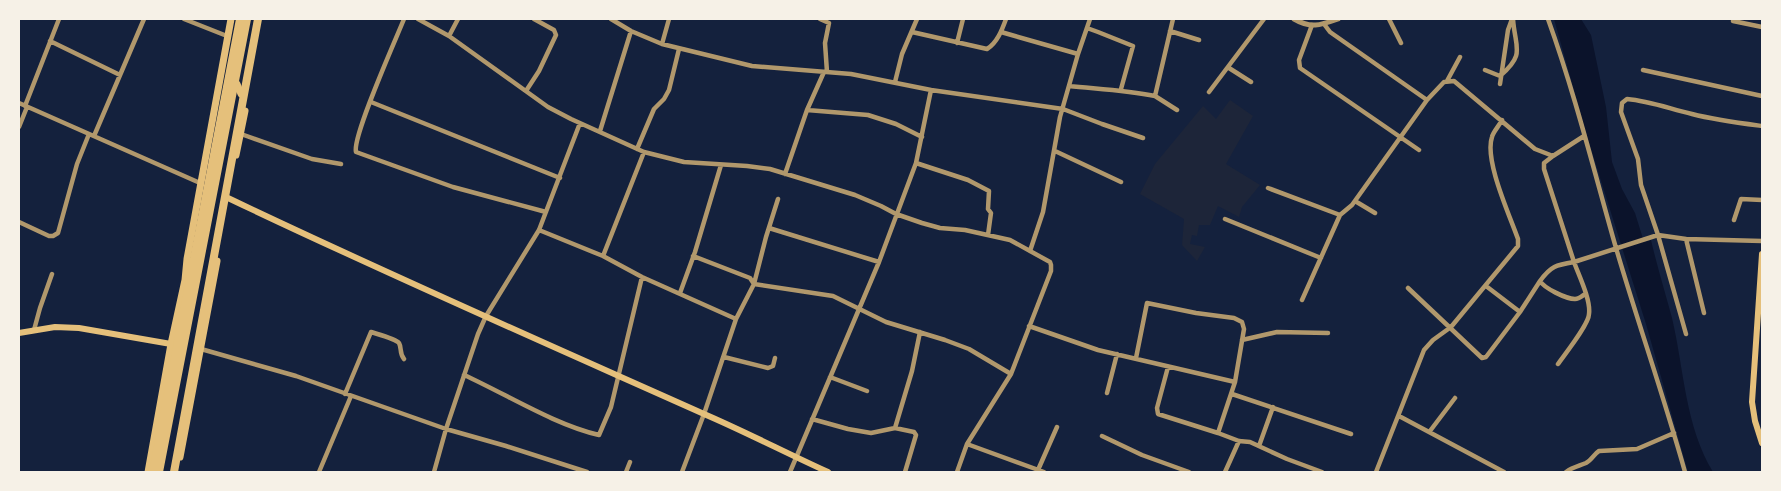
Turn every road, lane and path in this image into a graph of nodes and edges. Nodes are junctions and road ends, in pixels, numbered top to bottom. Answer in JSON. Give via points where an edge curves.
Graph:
{"nodes":[{"id":1,"x":59,"y":19,"type":"edge"},
{"id":2,"x":144,"y":19,"type":"edge"},
{"id":3,"x":184,"y":19,"type":"edge"},
{"id":4,"x":231,"y":19,"type":"edge"},
{"id":5,"x":240,"y":19,"type":"edge"},
{"id":6,"x":247,"y":19,"type":"edge"},
{"id":7,"x":254,"y":19,"type":"edge"},
{"id":8,"x":259,"y":19,"type":"edge"},
{"id":9,"x":404,"y":19,"type":"edge"},
{"id":10,"x":418,"y":19,"type":"edge"},
{"id":11,"x":458,"y":19,"type":"edge"},
{"id":12,"x":534,"y":19,"type":"edge"},
{"id":13,"x":611,"y":19,"type":"edge"},
{"id":14,"x":669,"y":19,"type":"edge"},
{"id":15,"x":820,"y":19,"type":"edge"},
{"id":16,"x":917,"y":19,"type":"edge"},
{"id":17,"x":964,"y":19,"type":"edge"},
{"id":18,"x":1006,"y":19,"type":"edge"},
{"id":19,"x":1090,"y":19,"type":"edge"},
{"id":20,"x":1173,"y":19,"type":"edge"},
{"id":21,"x":1264,"y":19,"type":"edge"},
{"id":22,"x":1294,"y":19,"type":"edge"},
{"id":23,"x":1338,"y":19,"type":"edge"},
{"id":24,"x":1389,"y":19,"type":"edge"},
{"id":25,"x":1513,"y":19,"type":"edge"},
{"id":26,"x":1548,"y":19,"type":"edge"},
{"id":27,"x":1733,"y":21,"type":"dead end"},
{"id":28,"x":1324,"y":24,"type":"junction"},
{"id":29,"x":1312,"y":25,"type":"junction"},
{"id":30,"x":1762,"y":27,"type":"edge"},
{"id":31,"x":1087,"y":28,"type":"junction"},
{"id":32,"x":631,"y":31,"type":"junction"},
{"id":33,"x":1170,"y":31,"type":"junction"},
{"id":34,"x":912,"y":32,"type":"junction"},
{"id":35,"x":1001,"y":32,"type":"junction"},
{"id":36,"x":227,"y":36,"type":"junction"},
{"id":37,"x":449,"y":36,"type":"junction"},
{"id":38,"x":250,"y":40,"type":"junction"},
{"id":39,"x":1199,"y":40,"type":"dead end"},
{"id":40,"x":50,"y":41,"type":"junction"},
{"id":41,"x":957,"y":43,"type":"junction"},
{"id":42,"x":1401,"y":43,"type":"dead end"},
{"id":43,"x":662,"y":44,"type":"junction"},
{"id":44,"x":679,"y":49,"type":"junction"},
{"id":45,"x":1078,"y":54,"type":"junction"},
{"id":46,"x":1460,"y":56,"type":"dead end"},
{"id":47,"x":1228,"y":68,"type":"junction"},
{"id":48,"x":1485,"y":70,"type":"dead end"},
{"id":49,"x":1643,"y":70,"type":"dead end"},
{"id":50,"x":826,"y":72,"type":"junction"},
{"id":51,"x":120,"y":75,"type":"junction"},
{"id":52,"x":1500,"y":76,"type":"junction"},
{"id":53,"x":1447,"y":81,"type":"junction"},
{"id":54,"x":896,"y":82,"type":"junction"},
{"id":55,"x":1251,"y":82,"type":"dead end"},
{"id":56,"x":1500,"y":84,"type":"dead end"},
{"id":57,"x":1069,"y":86,"type":"junction"},
{"id":58,"x":931,"y":90,"type":"junction"},
{"id":59,"x":1121,"y":90,"type":"junction"},
{"id":60,"x":526,"y":91,"type":"junction"},
{"id":61,"x":1209,"y":92,"type":"dead end"},
{"id":62,"x":217,"y":93,"type":"junction"},
{"id":63,"x":241,"y":96,"type":"junction"},
{"id":64,"x":1155,"y":96,"type":"junction"},
{"id":65,"x":1762,"y":96,"type":"edge"},
{"id":66,"x":1427,"y":100,"type":"junction"},
{"id":67,"x":370,"y":102,"type":"junction"},
{"id":68,"x":19,"y":103,"type":"edge"},
{"id":69,"x":26,"y":106,"type":"junction"},
{"id":70,"x":1063,"y":109,"type":"junction"},
{"id":71,"x":807,"y":110,"type":"junction"},
{"id":72,"x":1177,"y":110,"type":"dead end"},
{"id":73,"x":245,"y":111,"type":"junction"},
{"id":74,"x":1502,"y":120,"type":"junction"},
{"id":75,"x":580,"y":123,"type":"junction"},
{"id":76,"x":1762,"y":126,"type":"edge"},
{"id":77,"x":19,"y":127,"type":"edge"},
{"id":78,"x":600,"y":131,"type":"junction"},
{"id":79,"x":241,"y":134,"type":"junction"},
{"id":80,"x":91,"y":135,"type":"junction"},
{"id":81,"x":1584,"y":136,"type":"junction"},
{"id":82,"x":922,"y":137,"type":"junction"},
{"id":83,"x":1143,"y":138,"type":"dead end"},
{"id":84,"x":1401,"y":138,"type":"junction"},
{"id":85,"x":637,"y":149,"type":"junction"},
{"id":86,"x":1419,"y":150,"type":"dead end"},
{"id":87,"x":1055,"y":151,"type":"junction"},
{"id":88,"x":644,"y":152,"type":"junction"},
{"id":89,"x":1553,"y":156,"type":"junction"},
{"id":90,"x":916,"y":163,"type":"junction"},
{"id":91,"x":341,"y":164,"type":"dead end"},
{"id":92,"x":721,"y":165,"type":"junction"},
{"id":93,"x":785,"y":174,"type":"junction"},
{"id":94,"x":560,"y":178,"type":"junction"},
{"id":95,"x":200,"y":182,"type":"junction"},
{"id":96,"x":1121,"y":182,"type":"dead end"},
{"id":97,"x":1268,"y":188,"type":"dead end"},
{"id":98,"x":228,"y":198,"type":"junction"},
{"id":99,"x":778,"y":199,"type":"dead end"},
{"id":100,"x":1762,"y":200,"type":"edge"},
{"id":101,"x":1355,"y":201,"type":"junction"},
{"id":102,"x":546,"y":212,"type":"junction"},
{"id":103,"x":1376,"y":213,"type":"dead end"},
{"id":104,"x":896,"y":214,"type":"junction"},
{"id":105,"x":1340,"y":215,"type":"junction"},
{"id":106,"x":1225,"y":219,"type":"dead end"},
{"id":107,"x":1734,"y":220,"type":"dead end"},
{"id":108,"x":19,"y":222,"type":"edge"},
{"id":109,"x":769,"y":228,"type":"junction"},
{"id":110,"x":539,"y":230,"type":"junction"},
{"id":111,"x":988,"y":235,"type":"junction"},
{"id":112,"x":1656,"y":235,"type":"junction"},
{"id":113,"x":1686,"y":239,"type":"junction"},
{"id":114,"x":1762,"y":241,"type":"edge"},
{"id":115,"x":1618,"y":248,"type":"junction"},
{"id":116,"x":1030,"y":251,"type":"junction"},
{"id":117,"x":1762,"y":254,"type":"edge"},
{"id":118,"x":603,"y":256,"type":"junction"},
{"id":119,"x":693,"y":256,"type":"junction"},
{"id":120,"x":1321,"y":258,"type":"junction"},
{"id":121,"x":879,"y":262,"type":"junction"},
{"id":122,"x":1574,"y":262,"type":"junction"},
{"id":123,"x":1762,"y":270,"type":"edge"},
{"id":124,"x":52,"y":274,"type":"dead end"},
{"id":125,"x":642,"y":277,"type":"junction"},
{"id":126,"x":1540,"y":281,"type":"junction"},
{"id":127,"x":754,"y":284,"type":"junction"},
{"id":128,"x":1486,"y":286,"type":"junction"},
{"id":129,"x":1408,"y":288,"type":"dead end"},
{"id":130,"x":680,"y":293,"type":"junction"},
{"id":131,"x":1585,"y":294,"type":"junction"},
{"id":132,"x":1302,"y":300,"type":"dead end"},
{"id":133,"x":859,"y":310,"type":"junction"},
{"id":134,"x":1520,"y":312,"type":"junction"},
{"id":135,"x":1704,"y":313,"type":"dead end"},
{"id":136,"x":486,"y":316,"type":"junction"},
{"id":137,"x":736,"y":319,"type":"junction"},
{"id":138,"x":1029,"y":326,"type":"junction"},
{"id":139,"x":1451,"y":328,"type":"junction"},
{"id":140,"x":34,"y":330,"type":"junction"},
{"id":141,"x":920,"y":332,"type":"junction"},
{"id":142,"x":19,"y":333,"type":"edge"},
{"id":143,"x":1328,"y":333,"type":"dead end"},
{"id":144,"x":1686,"y":334,"type":"dead end"},
{"id":145,"x":1242,"y":340,"type":"junction"},
{"id":146,"x":171,"y":344,"type":"junction"},
{"id":147,"x":199,"y":351,"type":"junction"},
{"id":148,"x":1117,"y":354,"type":"junction"},
{"id":149,"x":724,"y":357,"type":"junction"},
{"id":150,"x":775,"y":358,"type":"dead end"},
{"id":151,"x":1136,"y":358,"type":"junction"},
{"id":152,"x":404,"y":359,"type":"dead end"},
{"id":153,"x":1558,"y":364,"type":"dead end"},
{"id":154,"x":1168,"y":366,"type":"junction"},
{"id":155,"x":1011,"y":374,"type":"junction"},
{"id":156,"x":464,"y":375,"type":"junction"},
{"id":157,"x":618,"y":376,"type":"junction"},
{"id":158,"x":830,"y":378,"type":"junction"},
{"id":159,"x":1235,"y":382,"type":"junction"},
{"id":160,"x":867,"y":391,"type":"dead end"},
{"id":161,"x":1107,"y":393,"type":"dead end"},
{"id":162,"x":345,"y":394,"type":"junction"},
{"id":163,"x":1232,"y":394,"type":"junction"},
{"id":164,"x":351,"y":396,"type":"junction"},
{"id":165,"x":1455,"y":398,"type":"dead end"},
{"id":166,"x":1273,"y":407,"type":"junction"},
{"id":167,"x":704,"y":414,"type":"junction"},
{"id":168,"x":1399,"y":416,"type":"junction"},
{"id":169,"x":812,"y":419,"type":"junction"},
{"id":170,"x":1057,"y":427,"type":"dead end"},
{"id":171,"x":895,"y":428,"type":"junction"},
{"id":172,"x":446,"y":429,"type":"junction"},
{"id":173,"x":1430,"y":431,"type":"junction"},
{"id":174,"x":1218,"y":433,"type":"junction"},
{"id":175,"x":1674,"y":433,"type":"junction"},
{"id":176,"x":1351,"y":434,"type":"dead end"},
{"id":177,"x":1102,"y":436,"type":"dead end"},
{"id":178,"x":1239,"y":441,"type":"junction"},
{"id":179,"x":1762,"y":443,"type":"edge"},
{"id":180,"x":967,"y":444,"type":"junction"},
{"id":181,"x":1259,"y":446,"type":"junction"},
{"id":182,"x":797,"y":458,"type":"junction"},
{"id":183,"x":630,"y":462,"type":"dead end"},
{"id":184,"x":1038,"y":470,"type":"junction"},
{"id":185,"x":148,"y":472,"type":"edge"},
{"id":186,"x":153,"y":472,"type":"edge"},
{"id":187,"x":159,"y":472,"type":"edge"},
{"id":188,"x":174,"y":472,"type":"edge"},
{"id":189,"x":319,"y":472,"type":"edge"},
{"id":190,"x":434,"y":472,"type":"edge"},
{"id":191,"x":587,"y":472,"type":"edge"},
{"id":192,"x":626,"y":472,"type":"edge"},
{"id":193,"x":682,"y":472,"type":"edge"},
{"id":194,"x":790,"y":472,"type":"edge"},
{"id":195,"x":828,"y":472,"type":"edge"},
{"id":196,"x":904,"y":472,"type":"edge"},
{"id":197,"x":957,"y":472,"type":"edge"},
{"id":198,"x":1044,"y":472,"type":"edge"},
{"id":199,"x":1189,"y":472,"type":"edge"},
{"id":200,"x":1225,"y":472,"type":"edge"},
{"id":201,"x":1322,"y":472,"type":"edge"},
{"id":202,"x":1376,"y":472,"type":"edge"},
{"id":203,"x":1504,"y":472,"type":"edge"},
{"id":204,"x":1566,"y":472,"type":"edge"},
{"id":205,"x":1685,"y":472,"type":"edge"}],
"edges":[{"from":1,"to":40,"type":"street"},
{"from":2,"to":51,"type":"street"},
{"from":3,"to":36,"type":"street"},
{"from":4,"to":36,"type":"main road"},
{"from":5,"to":186,"type":"highway"},
{"from":6,"to":187,"type":"highway"},
{"from":7,"to":38,"type":"main road"},
{"from":8,"to":73,"type":"main road"},
{"from":8,"to":188,"type":"highway"},
{"from":9,"to":67,"type":"street"},
{"from":10,"to":37,"type":"street"},
{"from":11,"to":37,"type":"street"},
{"from":12,"to":60,"type":"street","via":[[554,30],[556,35],[544,63]]},
{"from":13,"to":32,"type":"street"},
{"from":14,"to":43,"type":"street"},
{"from":15,"to":50,"type":"street","via":[[829,23],[825,43]]},
{"from":16,"to":34,"type":"street"},
{"from":17,"to":41,"type":"street"},
{"from":18,"to":35,"type":"street"},
{"from":19,"to":31,"type":"street"},
{"from":20,"to":33,"type":"street"},
{"from":21,"to":47,"type":"street"},
{"from":22,"to":29,"type":"street"},
{"from":23,"to":28,"type":"street"},
{"from":24,"to":42,"type":"street"},
{"from":25,"to":52,"type":"street"},
{"from":25,"to":52,"type":"street","via":[[1518,51],[1510,68]]},
{"from":26,"to":81,"type":"street"},
{"from":27,"to":30,"type":"street"},
{"from":28,"to":29,"type":"street"},
{"from":28,"to":66,"type":"street","via":[[1330,32]]},
{"from":29,"to":84,"type":"street","via":[[1299,60],[1300,68]]},
{"from":31,"to":45,"type":"street"},
{"from":31,"to":59,"type":"street","via":[[1133,46]]},
{"from":32,"to":43,"type":"street"},
{"from":32,"to":78,"type":"street"},
{"from":33,"to":39,"type":"street"},
{"from":33,"to":64,"type":"street"},
{"from":34,"to":41,"type":"street"},
{"from":34,"to":54,"type":"street","via":[[902,54]]},
{"from":35,"to":41,"type":"street","via":[[987,49]]},
{"from":35,"to":45,"type":"street"},
{"from":36,"to":38,"type":"main road","via":[[232,46],[242,48]]},
{"from":36,"to":62,"type":"main road"},
{"from":37,"to":60,"type":"street"},
{"from":38,"to":63,"type":"main road"},
{"from":40,"to":51,"type":"street"},
{"from":40,"to":69,"type":"street"},
{"from":43,"to":44,"type":"street"},
{"from":44,"to":50,"type":"street","via":[[752,66]]},
{"from":44,"to":85,"type":"street","via":[[669,90],[654,109]]},
{"from":45,"to":57,"type":"street"},
{"from":46,"to":53,"type":"street"},
{"from":47,"to":55,"type":"street"},
{"from":47,"to":61,"type":"street"},
{"from":48,"to":52,"type":"street"},
{"from":49,"to":65,"type":"street"},
{"from":50,"to":54,"type":"street"},
{"from":50,"to":71,"type":"street"},
{"from":51,"to":80,"type":"street"},
{"from":52,"to":56,"type":"street"},
{"from":53,"to":66,"type":"street"},
{"from":53,"to":74,"type":"street","via":[[1454,82]]},
{"from":54,"to":58,"type":"street"},
{"from":57,"to":59,"type":"street"},
{"from":57,"to":70,"type":"street"},
{"from":58,"to":70,"type":"street"},
{"from":58,"to":82,"type":"street"},
{"from":59,"to":64,"type":"street"},
{"from":60,"to":75,"type":"street","via":[[548,107]]},
{"from":62,"to":63,"type":"main road","via":[[225,82],[232,82],[240,88]]},
{"from":62,"to":95,"type":"main road"},
{"from":63,"to":73,"type":"main road"},
{"from":63,"to":147,"type":"main road"},
{"from":64,"to":72,"type":"street"},
{"from":66,"to":84,"type":"street"},
{"from":67,"to":94,"type":"street"},
{"from":67,"to":102,"type":"street","via":[[355,146],[359,154],[454,187]]},
{"from":68,"to":69,"type":"street"},
{"from":69,"to":77,"type":"street"},
{"from":69,"to":80,"type":"street"},
{"from":70,"to":83,"type":"street"},
{"from":70,"to":87,"type":"street"},
{"from":71,"to":82,"type":"street","via":[[868,115]]},
{"from":71,"to":93,"type":"street"},
{"from":73,"to":79,"type":"main road"},
{"from":74,"to":89,"type":"street","via":[[1534,149]]},
{"from":74,"to":128,"type":"street","via":[[1491,138],[1492,155],[1495,176],[1518,243]]},
{"from":75,"to":78,"type":"street"},
{"from":75,"to":94,"type":"street"},
{"from":76,"to":112,"type":"street","via":[[1692,114],[1646,101],[1624,100],[1621,112],[1638,159],[1641,185]]},
{"from":78,"to":85,"type":"street"},
{"from":79,"to":91,"type":"street","via":[[312,159]]},
{"from":79,"to":98,"type":"main road"},
{"from":80,"to":95,"type":"street"},
{"from":80,"to":108,"type":"street","via":[[77,164],[58,233],[49,236]]},
{"from":81,"to":89,"type":"street"},
{"from":81,"to":115,"type":"street"},
{"from":82,"to":90,"type":"street"},
{"from":84,"to":86,"type":"street"},
{"from":84,"to":101,"type":"street"},
{"from":85,"to":88,"type":"street"},
{"from":87,"to":96,"type":"street"},
{"from":87,"to":116,"type":"street"},
{"from":88,"to":92,"type":"street","via":[[684,162]]},
{"from":88,"to":118,"type":"street"},
{"from":89,"to":122,"type":"street","via":[[1544,163],[1544,169]]},
{"from":90,"to":104,"type":"street"},
{"from":90,"to":111,"type":"street","via":[[968,180],[988,192],[991,213]]},
{"from":92,"to":93,"type":"street","via":[[770,169]]},
{"from":92,"to":119,"type":"street"},
{"from":93,"to":104,"type":"street","via":[[855,195]]},
{"from":94,"to":102,"type":"street"},
{"from":95,"to":146,"type":"main road","via":[[185,280]]},
{"from":97,"to":105,"type":"street"},
{"from":98,"to":136,"type":"main road"},
{"from":98,"to":147,"type":"main road"},
{"from":99,"to":109,"type":"street"},
{"from":100,"to":107,"type":"street","via":[[1742,199]]},
{"from":101,"to":103,"type":"street"},
{"from":101,"to":105,"type":"street"},
{"from":102,"to":110,"type":"street"},
{"from":104,"to":111,"type":"street","via":[[940,228]]},
{"from":104,"to":121,"type":"street"},
{"from":105,"to":120,"type":"street"},
{"from":106,"to":120,"type":"street"},
{"from":109,"to":121,"type":"street"},
{"from":109,"to":127,"type":"street"},
{"from":110,"to":118,"type":"street"},
{"from":110,"to":136,"type":"street"},
{"from":111,"to":116,"type":"street","via":[[1010,240]]},
{"from":112,"to":113,"type":"street"},
{"from":112,"to":115,"type":"street"},
{"from":112,"to":144,"type":"street"},
{"from":113,"to":114,"type":"street"},
{"from":113,"to":135,"type":"street"},
{"from":115,"to":122,"type":"street"},
{"from":115,"to":175,"type":"street"},
{"from":116,"to":138,"type":"street","via":[[1050,262],[1052,267]]},
{"from":117,"to":123,"type":"main road"},
{"from":118,"to":125,"type":"street"},
{"from":119,"to":127,"type":"street","via":[[750,278]]},
{"from":119,"to":130,"type":"street"},
{"from":120,"to":132,"type":"street"},
{"from":121,"to":133,"type":"street"},
{"from":122,"to":126,"type":"street","via":[[1558,264]]},
{"from":122,"to":131,"type":"street"},
{"from":123,"to":179,"type":"main road","via":[[1752,402]]},
{"from":124,"to":140,"type":"street"},
{"from":125,"to":130,"type":"street"},
{"from":125,"to":157,"type":"street"},
{"from":126,"to":131,"type":"street","via":[[1544,287],[1571,298],[1578,299]]},
{"from":126,"to":134,"type":"street"},
{"from":127,"to":133,"type":"street","via":[[828,294]]},
{"from":127,"to":137,"type":"street"},
{"from":128,"to":134,"type":"street"},
{"from":128,"to":139,"type":"street"},
{"from":129,"to":139,"type":"street"},
{"from":130,"to":137,"type":"street"},
{"from":131,"to":153,"type":"street","via":[[1590,312],[1588,319]]},
{"from":133,"to":141,"type":"street"},
{"from":133,"to":158,"type":"street"},
{"from":134,"to":139,"type":"street","via":[[1483,359]]},
{"from":136,"to":156,"type":"street"},
{"from":136,"to":157,"type":"main road"},
{"from":137,"to":149,"type":"street"},
{"from":138,"to":148,"type":"street"},
{"from":138,"to":155,"type":"street"},
{"from":139,"to":168,"type":"street","via":[[1424,350]]},
{"from":140,"to":142,"type":"main road"},
{"from":140,"to":146,"type":"main road","via":[[79,328]]},
{"from":141,"to":155,"type":"street","via":[[969,349]]},
{"from":141,"to":171,"type":"street"},
{"from":143,"to":145,"type":"street","via":[[1277,332]]},
{"from":145,"to":151,"type":"street","via":[[1244,328],[1241,321],[1148,303]]},
{"from":145,"to":159,"type":"street"},
{"from":146,"to":185,"type":"main road"},
{"from":147,"to":162,"type":"street","via":[[296,376]]},
{"from":147,"to":188,"type":"main road"},
{"from":147,"to":188,"type":"main road","via":[[191,367]]},
{"from":148,"to":151,"type":"street"},
{"from":148,"to":161,"type":"street"},
{"from":149,"to":150,"type":"street","via":[[768,368],[773,366]]},
{"from":149,"to":167,"type":"street"},
{"from":151,"to":154,"type":"street"},
{"from":152,"to":162,"type":"street","via":[[397,342],[372,332]]},
{"from":154,"to":159,"type":"street"},
{"from":154,"to":174,"type":"street","via":[[1158,414]]},
{"from":155,"to":180,"type":"street"},
{"from":156,"to":157,"type":"street","via":[[524,405],[599,436],[611,407]]},
{"from":156,"to":172,"type":"street"},
{"from":157,"to":167,"type":"main road"},
{"from":158,"to":160,"type":"street"},
{"from":158,"to":169,"type":"street"},
{"from":159,"to":163,"type":"street"},
{"from":162,"to":164,"type":"street"},
{"from":163,"to":166,"type":"street"},
{"from":163,"to":174,"type":"street"},
{"from":164,"to":172,"type":"street"},
{"from":164,"to":189,"type":"street"},
{"from":165,"to":173,"type":"street"},
{"from":166,"to":176,"type":"street"},
{"from":166,"to":181,"type":"street"},
{"from":167,"to":182,"type":"main road"},
{"from":167,"to":193,"type":"street"},
{"from":168,"to":173,"type":"street"},
{"from":168,"to":202,"type":"street"},
{"from":169,"to":171,"type":"street","via":[[872,433]]},
{"from":169,"to":182,"type":"street"},
{"from":170,"to":184,"type":"street"},
{"from":171,"to":196,"type":"street","via":[[916,435]]},
{"from":172,"to":190,"type":"street"},
{"from":172,"to":191,"type":"street"},
{"from":173,"to":203,"type":"street"},
{"from":174,"to":178,"type":"street"},
{"from":175,"to":204,"type":"street","via":[[1637,449],[1599,451],[1590,460]]},
{"from":175,"to":205,"type":"street"},
{"from":177,"to":199,"type":"street"},
{"from":178,"to":181,"type":"street"},
{"from":178,"to":200,"type":"street"},
{"from":180,"to":184,"type":"street"},
{"from":180,"to":197,"type":"street"},
{"from":181,"to":201,"type":"street"},
{"from":182,"to":194,"type":"street"},
{"from":182,"to":195,"type":"main road"},
{"from":183,"to":192,"type":"street"},
{"from":184,"to":198,"type":"street"}]}
